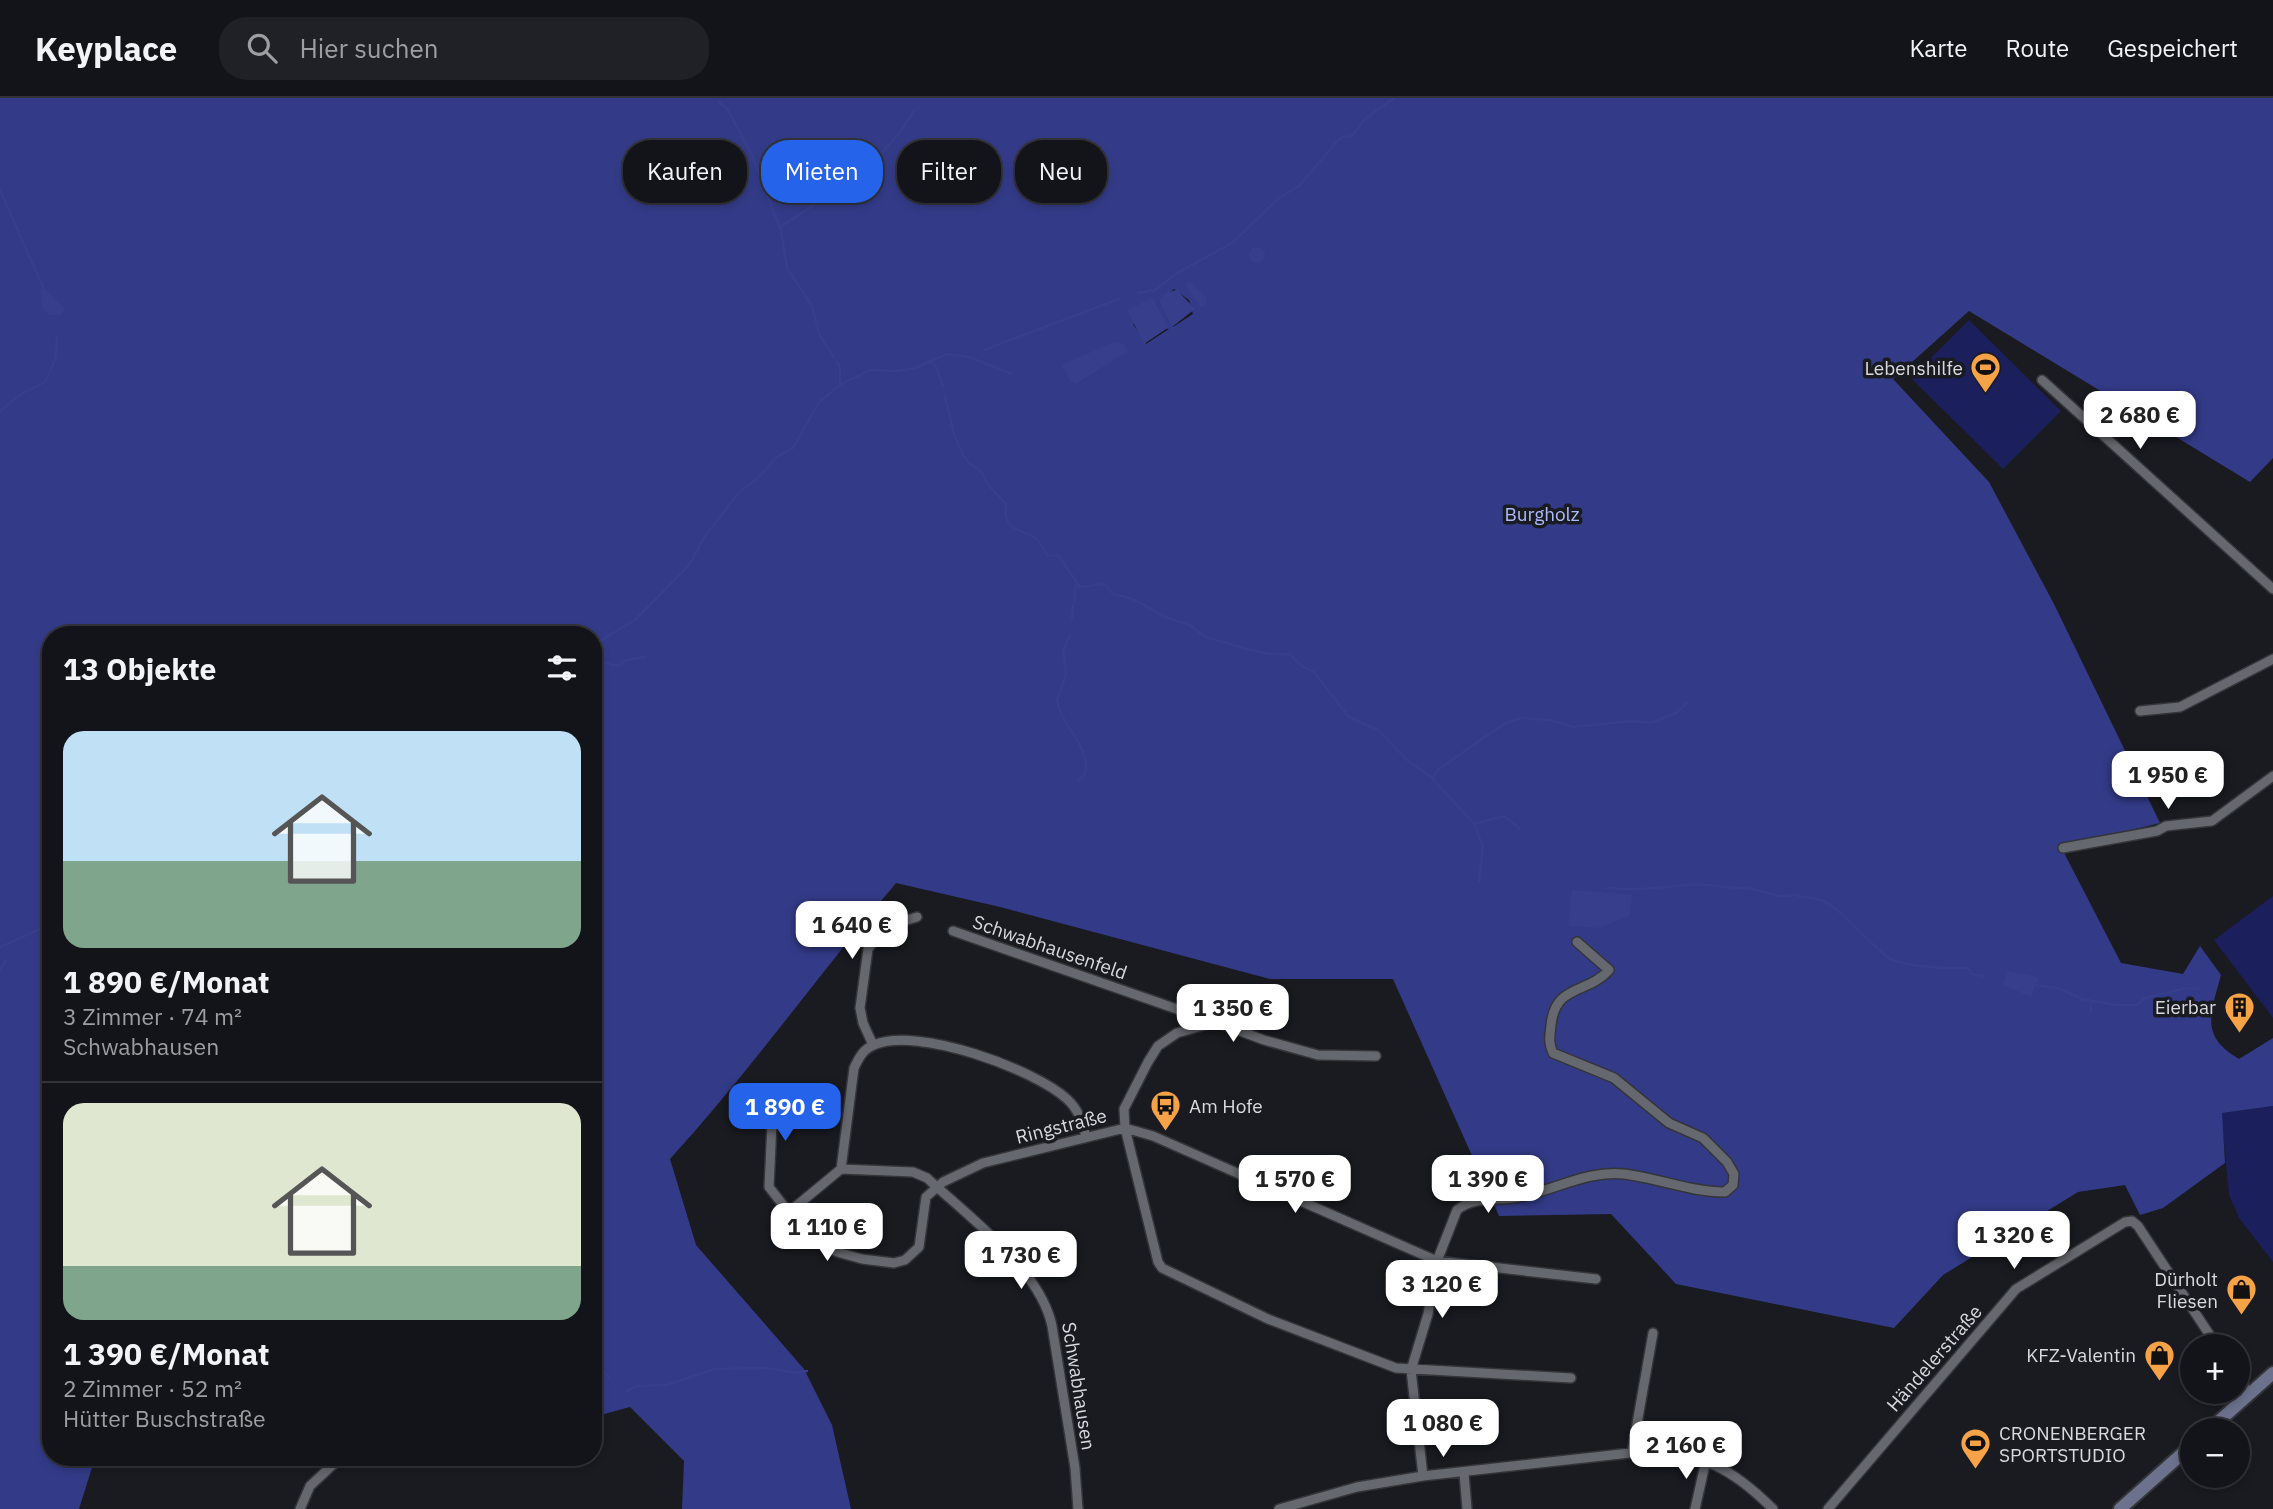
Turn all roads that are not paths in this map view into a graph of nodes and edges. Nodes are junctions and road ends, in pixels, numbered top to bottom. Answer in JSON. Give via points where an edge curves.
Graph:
{"nodes":[{"id":1,"x":2042,"y":380,"type":"dead end"},
{"id":2,"x":2273,"y":589,"type":"edge"},
{"id":3,"x":2273,"y":659,"type":"edge"},
{"id":4,"x":2140,"y":711,"type":"dead end"},
{"id":5,"x":2273,"y":776,"type":"edge"},
{"id":6,"x":2063,"y":848,"type":"dead end"},
{"id":7,"x":917,"y":917,"type":"dead end"},
{"id":8,"x":953,"y":931,"type":"dead end"},
{"id":9,"x":1577,"y":942,"type":"dead end"},
{"id":10,"x":1216,"y":1022,"type":"junction"},
{"id":11,"x":873,"y":1045,"type":"junction"},
{"id":12,"x":1377,"y":1056,"type":"dead end"},
{"id":13,"x":772,"y":1123,"type":"dead end"},
{"id":14,"x":1125,"y":1128,"type":"junction"},
{"id":15,"x":1086,"y":1137,"type":"junction"},
{"id":16,"x":841,"y":1169,"type":"junction"},
{"id":17,"x":936,"y":1186,"type":"junction"},
{"id":18,"x":789,"y":1212,"type":"junction"},
{"id":19,"x":1437,"y":1261,"type":"junction"},
{"id":20,"x":1596,"y":1279,"type":"dead end"},
{"id":21,"x":1653,"y":1333,"type":"dead end"},
{"id":22,"x":2209,"y":1334,"type":"edge"},
{"id":23,"x":1411,"y":1370,"type":"junction"},
{"id":24,"x":2273,"y":1373,"type":"edge"},
{"id":25,"x":1571,"y":1378,"type":"dead end"},
{"id":26,"x":2250,"y":1393,"type":"edge"},
{"id":27,"x":2238,"y":1404,"type":"edge"},
{"id":28,"x":2222,"y":1418,"type":"edge"},
{"id":29,"x":1632,"y":1452,"type":"junction"},
{"id":30,"x":2180,"y":1456,"type":"edge"},
{"id":31,"x":1706,"y":1460,"type":"junction"},
{"id":32,"x":331,"y":1466,"type":"edge"},
{"id":33,"x":1464,"y":1473,"type":"junction"},
{"id":34,"x":1423,"y":1475,"type":"junction"},
{"id":35,"x":299,"y":1509,"type":"edge"},
{"id":36,"x":1078,"y":1509,"type":"edge"},
{"id":37,"x":1279,"y":1509,"type":"edge"},
{"id":38,"x":1467,"y":1509,"type":"edge"},
{"id":39,"x":1695,"y":1509,"type":"edge"},
{"id":40,"x":1773,"y":1509,"type":"edge"},
{"id":41,"x":1828,"y":1509,"type":"edge"},
{"id":42,"x":2120,"y":1509,"type":"edge"}],
"edges":[{"from":1,"to":2,"type":"street"},
{"from":3,"to":4,"type":"street","via":[[2180,706]]},
{"from":5,"to":6,"type":"street","via":[[2212,821]]},
{"from":7,"to":11,"type":"street","via":[[884,927],[868,949],[860,1009]]},
{"from":8,"to":10,"type":"street","name":"Schwabhausenfeld"},
{"from":9,"to":19,"type":"street","via":[[1609,970],[1559,1002],[1552,1014],[1549,1045],[1553,1053],[1614,1078],[1669,1123],[1703,1138],[1727,1162],[1734,1174],[1733,1185],[1725,1192],[1706,1192],[1623,1174],[1580,1177],[1520,1197],[1471,1202],[1453,1215]]},
{"from":10,"to":12,"type":"street","name":"Schwabhausenfeld","via":[[1318,1055]]},
{"from":10,"to":14,"type":"street","via":[[1177,1033],[1158,1046],[1124,1109]]},
{"from":11,"to":15,"type":"street","via":[[919,1042],[995,1060],[1068,1100],[1079,1114]]},
{"from":11,"to":16,"type":"street","via":[[860,1055],[854,1069]]},
{"from":13,"to":18,"type":"street","via":[[768,1181]]},
{"from":14,"to":15,"type":"street","name":"Ringstraße"},
{"from":14,"to":19,"type":"street","name":"Ringstraße","via":[[1153,1136]]},
{"from":14,"to":23,"type":"street","via":[[1162,1268],[1268,1319]]},
{"from":15,"to":17,"type":"street","name":"Ringstraße","via":[[983,1163]]},
{"from":16,"to":17,"type":"street","name":"Schwabhausen","via":[[913,1172]]},
{"from":16,"to":18,"type":"street"},
{"from":17,"to":18,"type":"street","via":[[926,1196],[919,1247],[894,1264],[837,1252],[801,1228]]},
{"from":17,"to":36,"type":"street","name":"Schwabhausen","via":[[1018,1265],[1049,1312]]},
{"from":19,"to":20,"type":"street","name":"Ringstraße"},
{"from":19,"to":23,"type":"street","via":[[1428,1314]]},
{"from":21,"to":29,"type":"street"},
{"from":22,"to":41,"type":"street","name":"Händelerstraße","via":[[2138,1226],[2132,1221],[2125,1223],[2016,1289]]},
{"from":23,"to":25,"type":"street"},
{"from":23,"to":34,"type":"street"},
{"from":24,"to":26,"type":"main road"},
{"from":27,"to":28,"type":"main road"},
{"from":29,"to":31,"type":"street","via":[[1668,1451]]},
{"from":29,"to":33,"type":"street"},
{"from":30,"to":42,"type":"main road"},
{"from":31,"to":39,"type":"street"},
{"from":31,"to":40,"type":"street","via":[[1733,1473]]},
{"from":32,"to":35,"type":"street","via":[[310,1486]]},
{"from":33,"to":34,"type":"street"},
{"from":33,"to":38,"type":"street"},
{"from":34,"to":37,"type":"street"}]}
